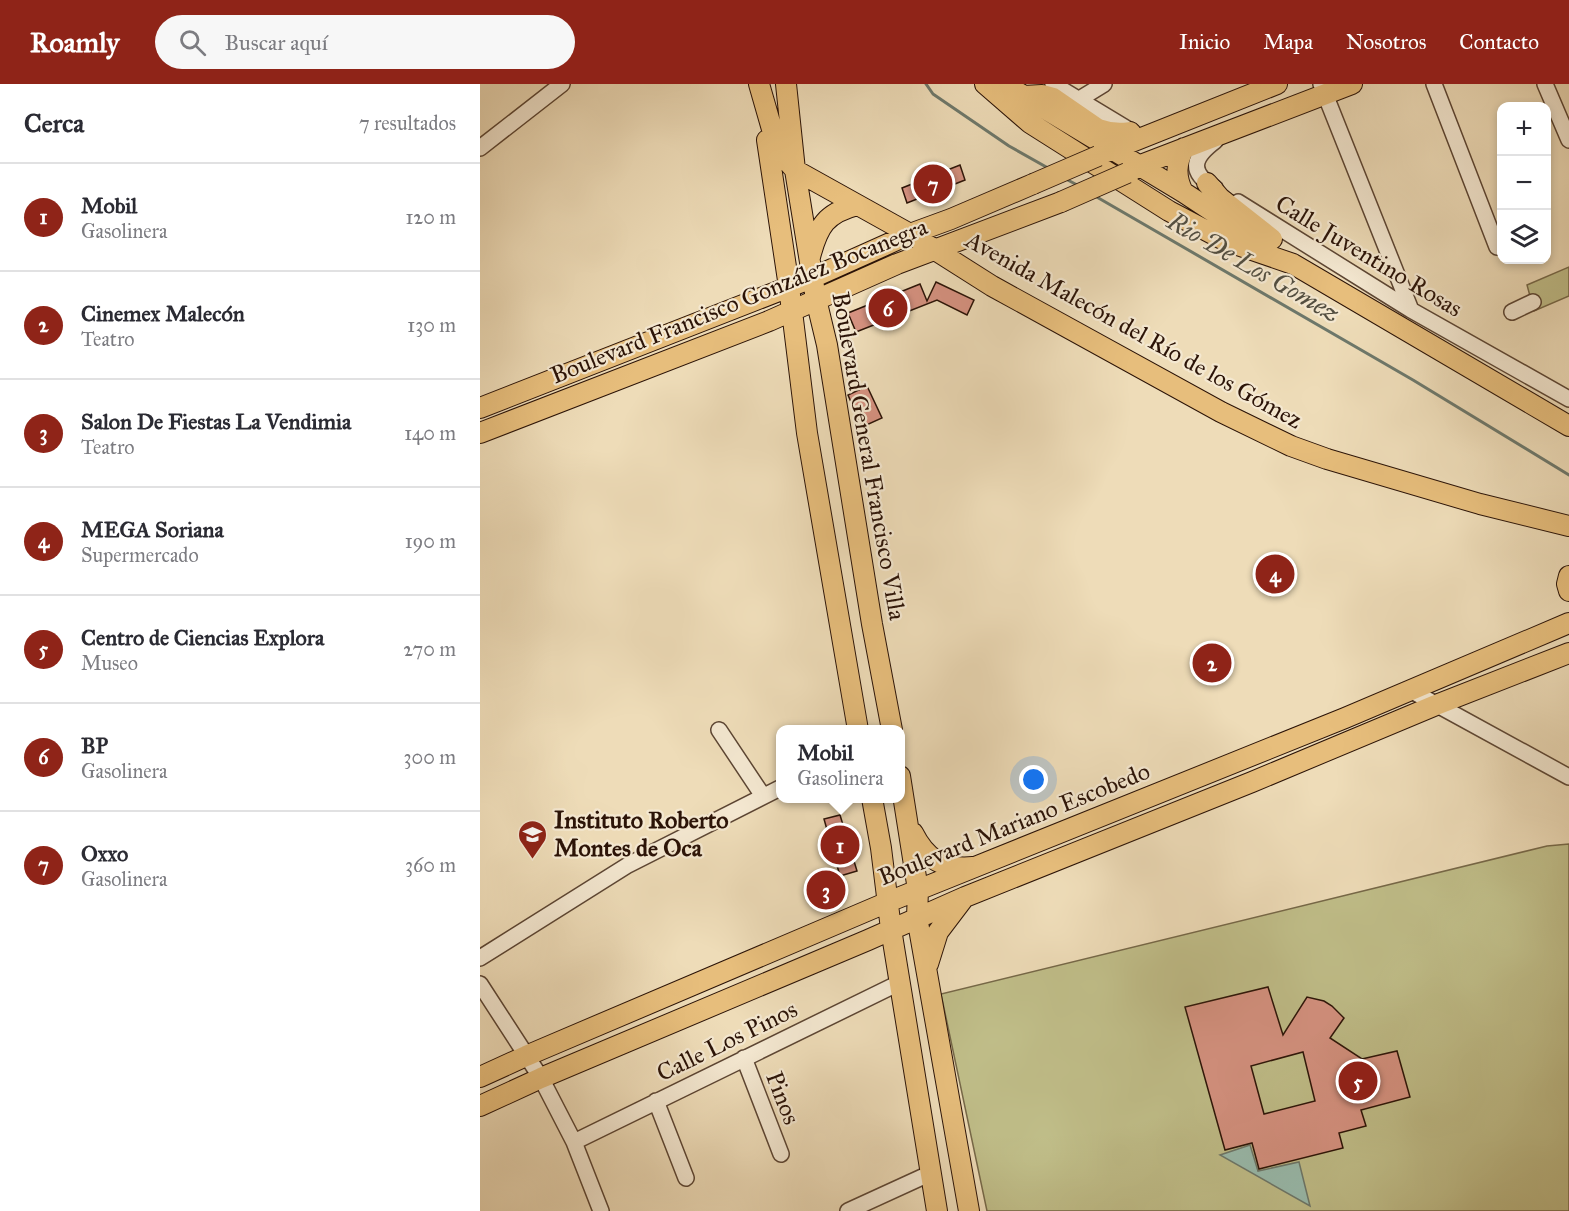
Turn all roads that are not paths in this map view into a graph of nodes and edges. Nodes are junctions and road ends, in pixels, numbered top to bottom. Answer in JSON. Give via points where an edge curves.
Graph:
{"nodes":[{"id":1,"x":562,"y":84,"type":"edge"},
{"id":2,"x":759,"y":84,"type":"edge"},
{"id":3,"x":786,"y":84,"type":"edge"},
{"id":4,"x":985,"y":84,"type":"edge"},
{"id":5,"x":1004,"y":84,"type":"edge"},
{"id":6,"x":1053,"y":84,"type":"edge"},
{"id":7,"x":1104,"y":84,"type":"edge"},
{"id":8,"x":1277,"y":84,"type":"edge"},
{"id":9,"x":1352,"y":84,"type":"edge"},
{"id":10,"x":1434,"y":84,"type":"edge"},
{"id":11,"x":1545,"y":84,"type":"edge"},
{"id":12,"x":1324,"y":89,"type":"edge"},
{"id":13,"x":1022,"y":96,"type":"junction"},
{"id":14,"x":1078,"y":100,"type":"junction"},
{"id":15,"x":1224,"y":106,"type":"junction"},
{"id":16,"x":1227,"y":131,"type":"junction"},
{"id":17,"x":1130,"y":132,"type":"junction"},
{"id":18,"x":1569,"y":140,"type":"edge"},
{"id":19,"x":480,"y":148,"type":"edge"},
{"id":20,"x":1184,"y":148,"type":"junction"},
{"id":21,"x":1105,"y":153,"type":"junction"},
{"id":22,"x":1132,"y":169,"type":"junction"},
{"id":23,"x":795,"y":170,"type":"junction"},
{"id":24,"x":1207,"y":183,"type":"junction"},
{"id":25,"x":1183,"y":192,"type":"junction"},
{"id":26,"x":857,"y":205,"type":"junction"},
{"id":27,"x":910,"y":234,"type":"junction"},
{"id":28,"x":1497,"y":247,"type":"dead end"},
{"id":29,"x":935,"y":249,"type":"junction"},
{"id":30,"x":1293,"y":264,"type":"junction"},
{"id":31,"x":811,"y":269,"type":"junction"},
{"id":32,"x":789,"y":287,"type":"junction"},
{"id":33,"x":816,"y":299,"type":"junction"},
{"id":34,"x":1533,"y":302,"type":"dead end"},
{"id":35,"x":792,"y":310,"type":"junction"},
{"id":36,"x":1411,"y":310,"type":"junction"},
{"id":37,"x":1512,"y":312,"type":"dead end"},
{"id":38,"x":769,"y":321,"type":"junction"},
{"id":39,"x":796,"y":339,"type":"junction"},
{"id":40,"x":1569,"y":399,"type":"edge"},
{"id":41,"x":480,"y":408,"type":"edge"},
{"id":42,"x":1569,"y":426,"type":"edge"},
{"id":43,"x":480,"y":433,"type":"edge"},
{"id":44,"x":1480,"y":504,"type":"junction"},
{"id":45,"x":1569,"y":526,"type":"edge"},
{"id":46,"x":1569,"y":538,"type":"edge"},
{"id":47,"x":1569,"y":576,"type":"edge"},
{"id":48,"x":1569,"y":591,"type":"edge"},
{"id":49,"x":1569,"y":622,"type":"edge"},
{"id":50,"x":1569,"y":653,"type":"edge"},
{"id":51,"x":1410,"y":690,"type":"junction"},
{"id":52,"x":1436,"y":705,"type":"junction"},
{"id":53,"x":1345,"y":718,"type":"junction"},
{"id":54,"x":857,"y":725,"type":"edge"},
{"id":55,"x":891,"y":725,"type":"edge"},
{"id":56,"x":719,"y":730,"type":"dead end"},
{"id":57,"x":1340,"y":745,"type":"junction"},
{"id":58,"x":1569,"y":777,"type":"edge"},
{"id":59,"x":776,"y":790,"type":"edge"},
{"id":60,"x":763,"y":796,"type":"junction"},
{"id":61,"x":873,"y":803,"type":"edge"},
{"id":62,"x":905,"y":803,"type":"edge"},
{"id":63,"x":908,"y":822,"type":"junction"},
{"id":64,"x":884,"y":867,"type":"junction"},
{"id":65,"x":979,"y":867,"type":"junction"},
{"id":66,"x":918,"y":890,"type":"junction"},
{"id":67,"x":965,"y":897,"type":"junction"},
{"id":68,"x":888,"y":902,"type":"junction"},
{"id":69,"x":917,"y":917,"type":"junction"},
{"id":70,"x":852,"y":918,"type":"junction"},
{"id":71,"x":891,"y":929,"type":"junction"},
{"id":72,"x":480,"y":958,"type":"edge"},
{"id":73,"x":927,"y":967,"type":"junction"},
{"id":74,"x":901,"y":982,"type":"junction"},
{"id":75,"x":480,"y":984,"type":"edge"},
{"id":76,"x":526,"y":1056,"type":"junction"},
{"id":77,"x":744,"y":1058,"type":"junction"},
{"id":78,"x":480,"y":1077,"type":"edge"},
{"id":79,"x":541,"y":1078,"type":"junction"},
{"id":80,"x":656,"y":1101,"type":"junction"},
{"id":81,"x":480,"y":1106,"type":"edge"},
{"id":82,"x":574,"y":1142,"type":"junction"},
{"id":83,"x":781,"y":1154,"type":"dead end"},
{"id":84,"x":930,"y":1173,"type":"junction"},
{"id":85,"x":686,"y":1178,"type":"dead end"},
{"id":86,"x":601,"y":1211,"type":"edge"},
{"id":87,"x":848,"y":1211,"type":"edge"},
{"id":88,"x":938,"y":1211,"type":"edge"},
{"id":89,"x":969,"y":1211,"type":"edge"}],
"edges":[{"from":1,"to":19,"type":"street"},
{"from":2,"to":23,"type":"main road","via":[[778,150]]},
{"from":2,"to":32,"type":"main road","name":"Boulevard General Francisco Villa"},
{"from":3,"to":23,"type":"main road","name":"Boulevard General Francisco Villa"},
{"from":4,"to":30,"type":"main road","via":[[1030,123],[1178,216],[1226,241]]},
{"from":5,"to":13,"type":"main road"},
{"from":6,"to":14,"type":"street"},
{"from":7,"to":14,"type":"street"},
{"from":8,"to":15,"type":"main road","name":"Boulevard Francisco González Bocanegra"},
{"from":9,"to":12,"type":"main road","name":"Boulevard Francisco González Bocanegra"},
{"from":10,"to":28,"type":"street"},
{"from":11,"to":18,"type":"street"},
{"from":12,"to":16,"type":"main road","name":"Boulevard Francisco González Bocanegra"},
{"from":12,"to":36,"type":"street"},
{"from":13,"to":17,"type":"main road","via":[[1048,96],[1098,129],[1114,134]]},
{"from":13,"to":21,"type":"main road"},
{"from":14,"to":17,"type":"street"},
{"from":15,"to":17,"type":"street","name":"Boulevard Francisco González Bocanegra","via":[[1203,106],[1140,132]]},
{"from":15,"to":21,"type":"main road","name":"Boulevard Francisco González Bocanegra"},
{"from":16,"to":20,"type":"main road","name":"Boulevard Francisco González Bocanegra"},
{"from":16,"to":24,"type":"street","via":[[1197,159],[1197,167]]},
{"from":20,"to":22,"type":"main road","name":"Boulevard Francisco González Bocanegra"},
{"from":20,"to":25,"type":"main road","via":[[1177,170]]},
{"from":21,"to":22,"type":"main road"},
{"from":21,"to":27,"type":"main road","name":"Boulevard Francisco González Bocanegra","bridge":true},
{"from":22,"to":25,"type":"main road"},
{"from":22,"to":29,"type":"main road","name":"Boulevard Francisco González Bocanegra","bridge":true,"via":[[1060,202]]},
{"from":23,"to":26,"type":"main road","name":"Avenida Malecón del Río de los Gómez"},
{"from":23,"to":31,"type":"main road","name":"Boulevard General Francisco Villa"},
{"from":24,"to":30,"type":"main road","via":[[1220,198],[1269,235]]},
{"from":24,"to":36,"type":"street","name":"Calle Juventino Rosas"},
{"from":25,"to":30,"type":"main road"},
{"from":26,"to":27,"type":"main road","name":"Avenida Malecón del Río de los Gómez"},
{"from":26,"to":31,"type":"main road","via":[[837,211],[824,224],[816,236]]},
{"from":27,"to":29,"type":"main road","name":"Avenida Malecón del Río de los Gómez"},
{"from":27,"to":31,"type":"main road","name":"Boulevard Francisco González Bocanegra"},
{"from":29,"to":33,"type":"main road","name":"Boulevard Francisco González Bocanegra"},
{"from":29,"to":44,"type":"main road","name":"Avenida Malecón del Río de los Gómez","via":[[992,286],[1257,431],[1327,459]]},
{"from":30,"to":42,"type":"main road"},
{"from":31,"to":32,"type":"main road","name":"Boulevard Francisco González Bocanegra"},
{"from":31,"to":33,"type":"main road","name":"Boulevard General Francisco Villa"},
{"from":32,"to":35,"type":"main road","name":"Boulevard General Francisco Villa"},
{"from":32,"to":41,"type":"main road","name":"Boulevard Francisco González Bocanegra"},
{"from":33,"to":35,"type":"main road","name":"Boulevard Francisco González Bocanegra"},
{"from":33,"to":55,"type":"main road","name":"Boulevard General Francisco Villa"},
{"from":34,"to":37,"type":"street"},
{"from":35,"to":38,"type":"main road","name":"Boulevard Francisco González Bocanegra"},
{"from":35,"to":39,"type":"main road","name":"Boulevard General Francisco Villa"},
{"from":36,"to":40,"type":"street","name":"Calle Juventino Rosas"},
{"from":38,"to":39,"type":"main road"},
{"from":38,"to":43,"type":"main road","name":"Boulevard Francisco González Bocanegra"},
{"from":39,"to":54,"type":"main road","name":"Boulevard General Francisco Villa","via":[[807,433]]},
{"from":44,"to":45,"type":"main road","name":"Avenida Malecón del Río de los Gómez"},
{"from":44,"to":46,"type":"main road"},
{"from":47,"to":48,"type":"main road"},
{"from":49,"to":51,"type":"main road","name":"Boulevard Mariano Escobedo"},
{"from":50,"to":52,"type":"main road","name":"Boulevard Mariano Escobedo"},
{"from":51,"to":52,"type":"street"},
{"from":51,"to":53,"type":"main road","name":"Boulevard Mariano Escobedo"},
{"from":52,"to":57,"type":"main road","name":"Boulevard Mariano Escobedo"},
{"from":52,"to":58,"type":"street"},
{"from":53,"to":57,"type":"main road","via":[[1346,735]]},
{"from":53,"to":65,"type":"main road","name":"Boulevard Mariano Escobedo"},
{"from":56,"to":60,"type":"street"},
{"from":57,"to":67,"type":"main road","name":"Boulevard Mariano Escobedo"},
{"from":59,"to":60,"type":"street"},
{"from":60,"to":72,"type":"street","via":[[628,865]]},
{"from":61,"to":64,"type":"main road"},
{"from":62,"to":63,"type":"main road"},
{"from":63,"to":65,"type":"main road","via":[[922,850],[934,860],[960,868]]},
{"from":63,"to":66,"type":"main road"},
{"from":64,"to":68,"type":"main road"},
{"from":64,"to":70,"type":"main road"},
{"from":65,"to":66,"type":"main road","name":"Boulevard Mariano Escobedo"},
{"from":66,"to":68,"type":"main road","name":"Boulevard Mariano Escobedo"},
{"from":66,"to":69,"type":"main road"},
{"from":67,"to":69,"type":"main road","name":"Boulevard Mariano Escobedo"},
{"from":67,"to":73,"type":"main road","via":[[938,932]]},
{"from":68,"to":70,"type":"main road","name":"Boulevard Mariano Escobedo"},
{"from":68,"to":71,"type":"main road"},
{"from":69,"to":71,"type":"main road","name":"Boulevard Mariano Escobedo"},
{"from":69,"to":73,"type":"main road"},
{"from":70,"to":76,"type":"main road","name":"Boulevard Mariano Escobedo"},
{"from":71,"to":74,"type":"main road"},
{"from":71,"to":79,"type":"main road","name":"Boulevard Mariano Escobedo"},
{"from":73,"to":89,"type":"main road"},
{"from":74,"to":77,"type":"street","name":"Calle Los Pinos"},
{"from":74,"to":84,"type":"main road"},
{"from":75,"to":76,"type":"street"},
{"from":76,"to":78,"type":"main road","name":"Boulevard Mariano Escobedo"},
{"from":76,"to":79,"type":"street"},
{"from":77,"to":80,"type":"street","name":"Calle Los Pinos"},
{"from":77,"to":83,"type":"street","name":"Pinos"},
{"from":79,"to":81,"type":"main road","name":"Boulevard Mariano Escobedo"},
{"from":79,"to":82,"type":"street"},
{"from":80,"to":82,"type":"street","name":"Calle Los Pinos"},
{"from":80,"to":85,"type":"street"},
{"from":82,"to":86,"type":"street"},
{"from":84,"to":87,"type":"street"},
{"from":84,"to":88,"type":"main road"}]}
